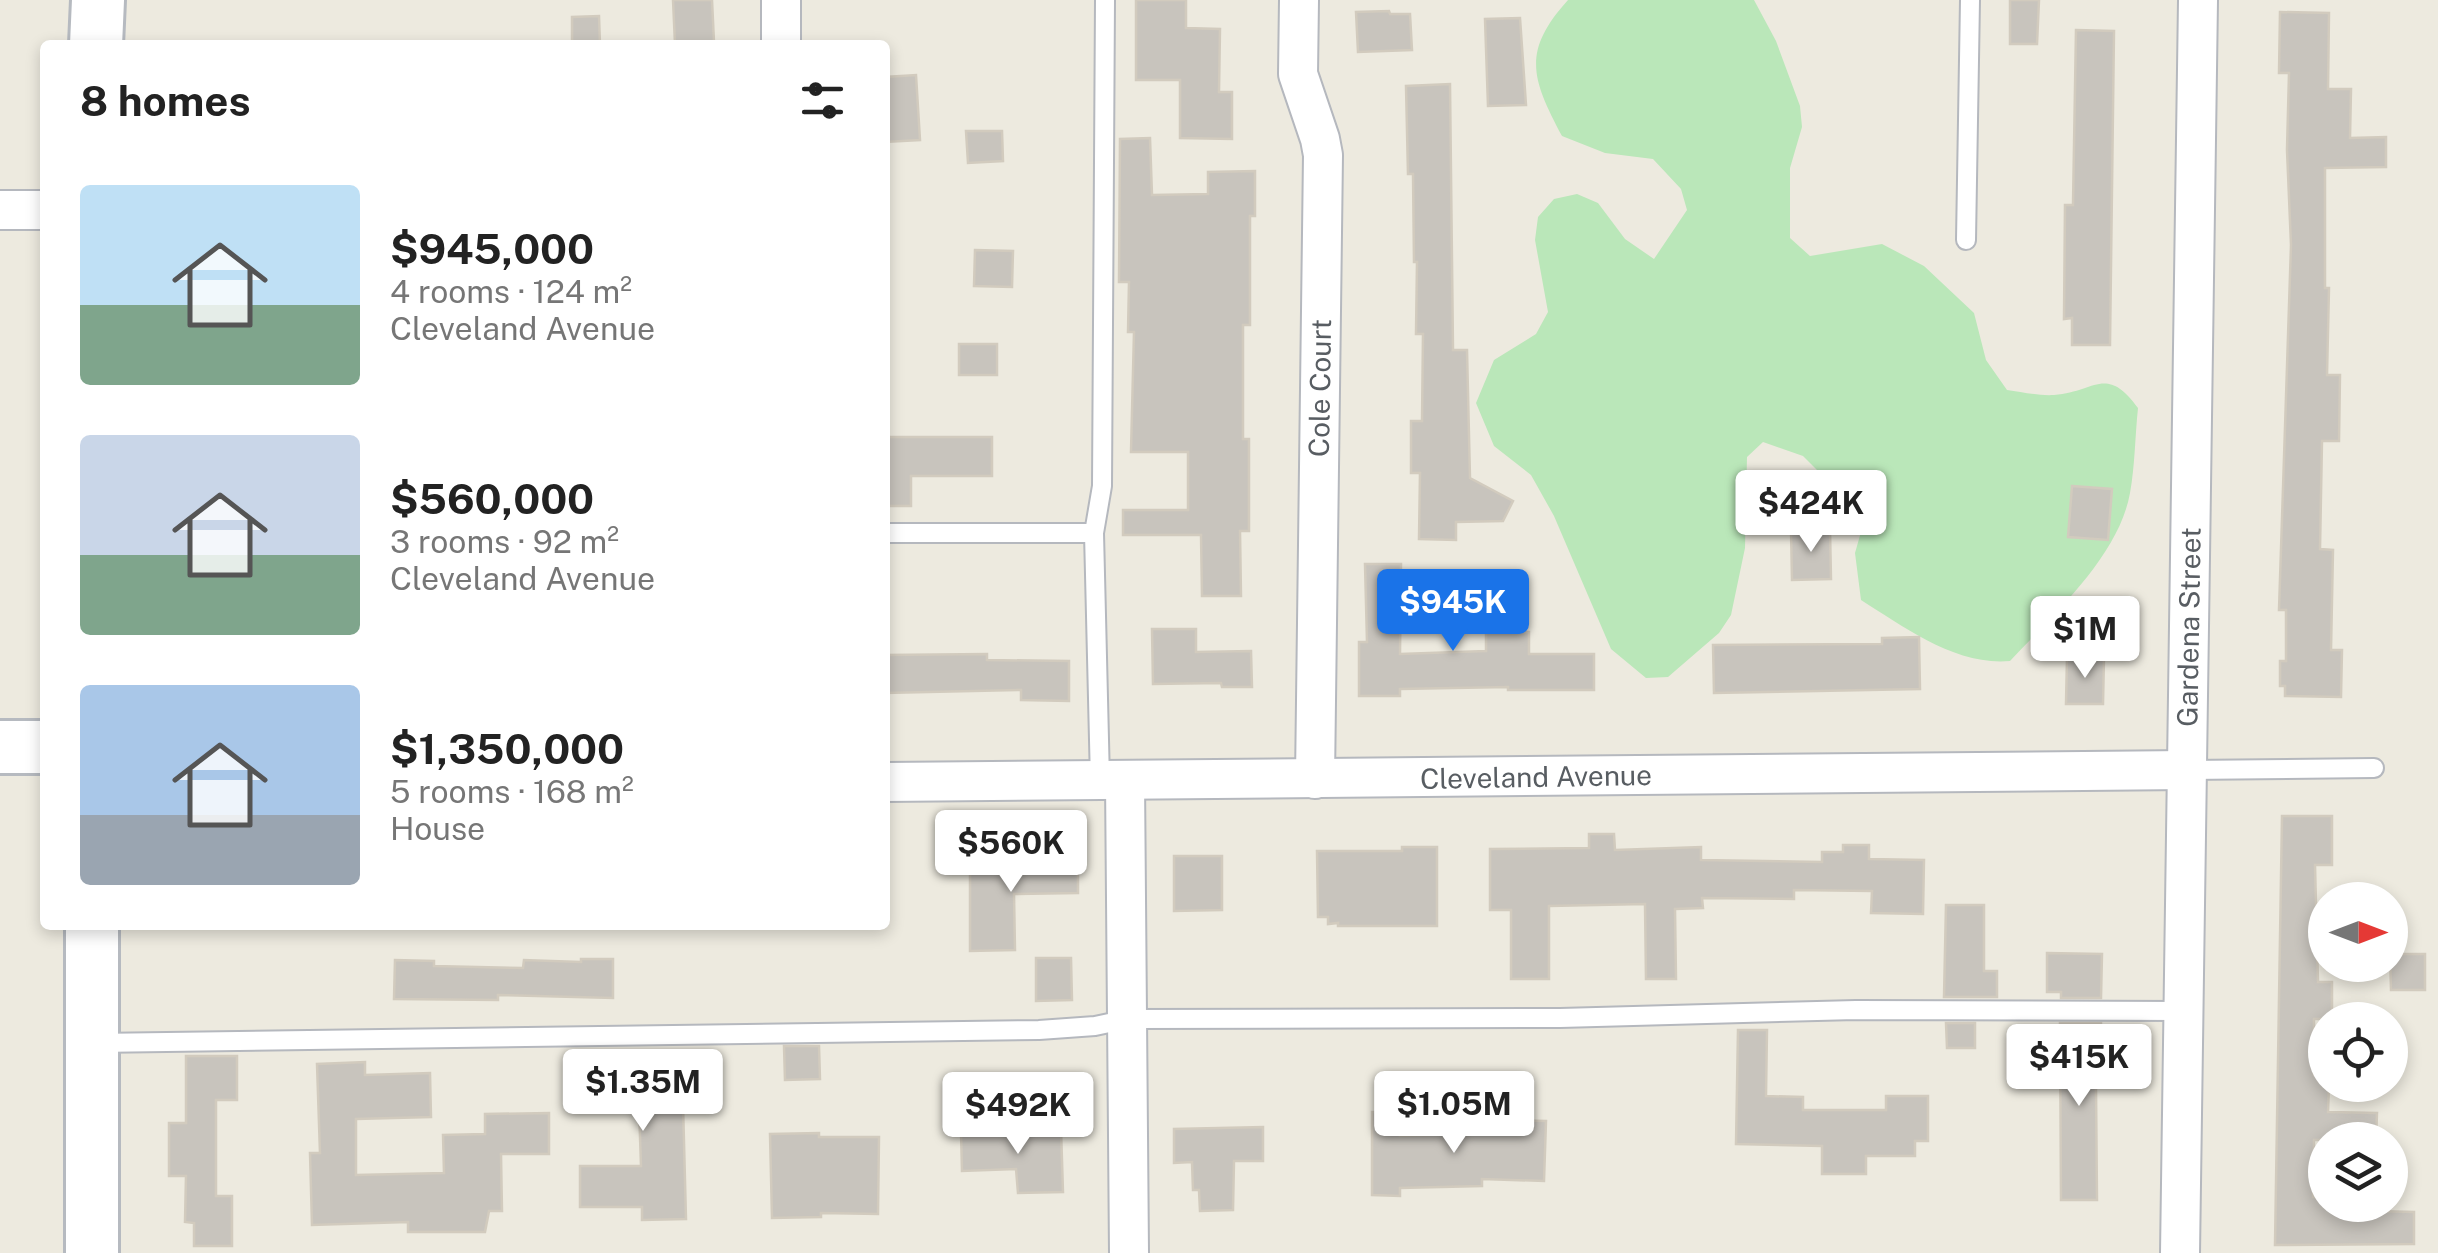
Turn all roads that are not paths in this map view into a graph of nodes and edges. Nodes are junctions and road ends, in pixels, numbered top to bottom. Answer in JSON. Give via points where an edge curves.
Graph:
{"nodes":[{"id":1,"x":98,"y":0,"type":"edge"},
{"id":2,"x":782,"y":0,"type":"edge"},
{"id":3,"x":1105,"y":0,"type":"edge"},
{"id":4,"x":1299,"y":0,"type":"edge"},
{"id":5,"x":1970,"y":0,"type":"edge"},
{"id":6,"x":2198,"y":0,"type":"edge"},
{"id":7,"x":96,"y":40,"type":"edge"},
{"id":8,"x":781,"y":40,"type":"edge"},
{"id":9,"x":0,"y":210,"type":"edge"},
{"id":10,"x":40,"y":210,"type":"edge"},
{"id":11,"x":1966,"y":240,"type":"dead end"},
{"id":12,"x":890,"y":533,"type":"edge"},
{"id":13,"x":1094,"y":533,"type":"junction"},
{"id":14,"x":0,"y":747,"type":"edge"},
{"id":15,"x":40,"y":747,"type":"edge"},
{"id":16,"x":2374,"y":768,"type":"dead end"},
{"id":17,"x":2187,"y":770,"type":"junction"},
{"id":18,"x":1315,"y":779,"type":"junction"},
{"id":19,"x":1113,"y":781,"type":"junction"},
{"id":20,"x":890,"y":782,"type":"edge"},
{"id":21,"x":92,"y":930,"type":"edge"},
{"id":22,"x":2183,"y":1010,"type":"junction"},
{"id":23,"x":1128,"y":1019,"type":"junction"},
{"id":24,"x":92,"y":1043,"type":"junction"},
{"id":25,"x":92,"y":1253,"type":"edge"},
{"id":26,"x":1129,"y":1253,"type":"edge"},
{"id":27,"x":2180,"y":1253,"type":"edge"}],
"edges":[{"from":1,"to":7,"type":"street"},
{"from":2,"to":8,"type":"street"},
{"from":3,"to":13,"type":"lane","via":[[1102,486]]},
{"from":4,"to":18,"type":"street","name":"Cole Court","via":[[1298,74],[1323,156]]},
{"from":5,"to":11,"type":"lane"},
{"from":6,"to":17,"type":"street","name":"Gardena Street"},
{"from":9,"to":10,"type":"street"},
{"from":12,"to":13,"type":"lane"},
{"from":13,"to":19,"type":"lane"},
{"from":14,"to":15,"type":"street"},
{"from":16,"to":17,"type":"lane"},
{"from":17,"to":18,"type":"street","name":"Cleveland Avenue"},
{"from":17,"to":22,"type":"street","name":"Gardena Street"},
{"from":18,"to":19,"type":"street","name":"Cleveland Avenue"},
{"from":19,"to":20,"type":"street","name":"Cleveland Avenue"},
{"from":19,"to":23,"type":"street"},
{"from":21,"to":24,"type":"street"},
{"from":22,"to":23,"type":"lane"},
{"from":22,"to":27,"type":"street","name":"Gardena Street"},
{"from":23,"to":24,"type":"lane","via":[[1040,1030]]},
{"from":23,"to":26,"type":"street"},
{"from":24,"to":25,"type":"street"}]}
